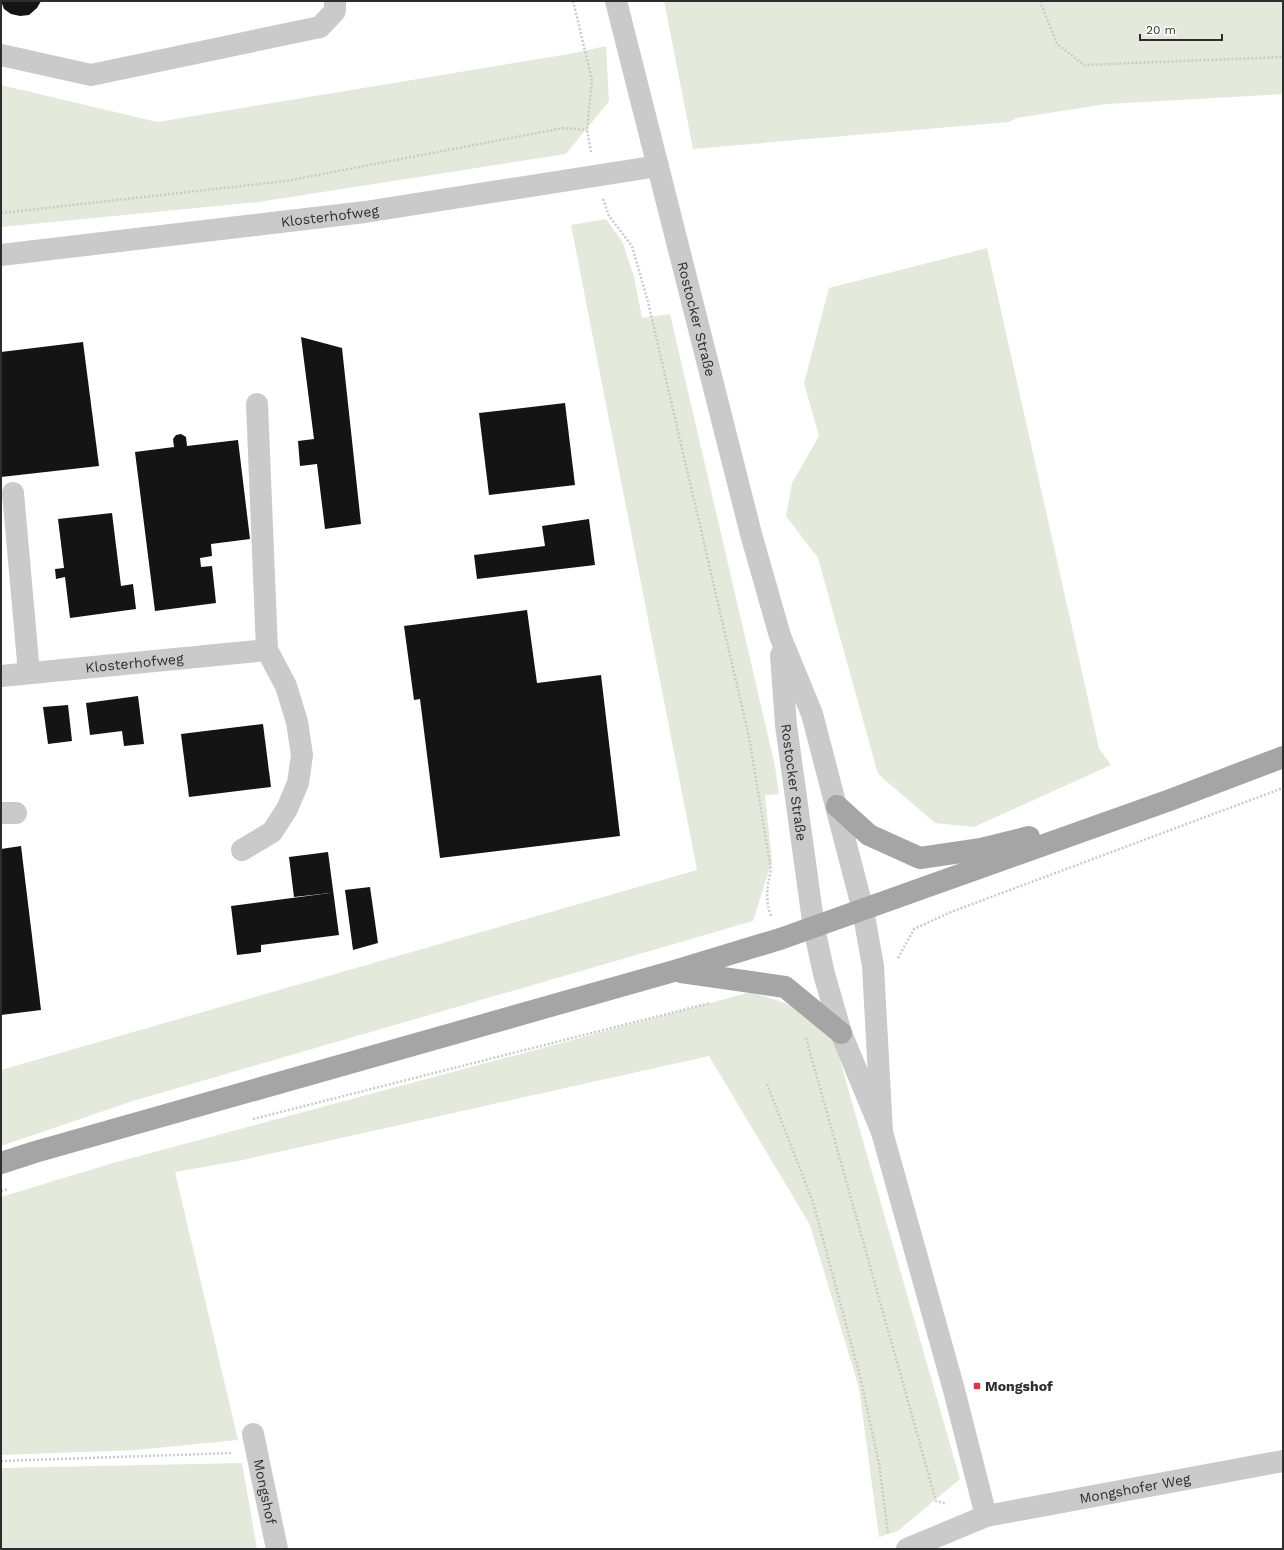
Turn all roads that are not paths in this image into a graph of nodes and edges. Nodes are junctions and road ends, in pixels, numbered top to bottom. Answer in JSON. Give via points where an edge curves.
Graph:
{"nodes":[{"id":1,"x":335,"y":1,"type":"edge"},
{"id":2,"x":616,"y":1,"type":"edge"},
{"id":3,"x":1,"y":55,"type":"edge"},
{"id":4,"x":658,"y":166,"type":"junction"},
{"id":5,"x":1,"y":255,"type":"edge"},
{"id":6,"x":257,"y":404,"type":"dead end"},
{"id":7,"x":13,"y":493,"type":"dead end"},
{"id":8,"x":780,"y":636,"type":"junction"},
{"id":9,"x":267,"y":650,"type":"junction"},
{"id":10,"x":29,"y":673,"type":"junction"},
{"id":11,"x":1,"y":676,"type":"edge"},
{"id":12,"x":1283,"y":757,"type":"edge"},
{"id":13,"x":1170,"y":800,"type":"junction"},
{"id":14,"x":837,"y":806,"type":"junction"},
{"id":15,"x":242,"y":850,"type":"dead end"},
{"id":16,"x":863,"y":910,"type":"junction"},
{"id":17,"x":814,"y":928,"type":"junction"},
{"id":18,"x":674,"y":971,"type":"junction"},
{"id":19,"x":841,"y":1033,"type":"junction"},
{"id":20,"x":882,"y":1132,"type":"junction"},
{"id":21,"x":1,"y":1163,"type":"edge"},
{"id":22,"x":255,"y":1443,"type":"road end"},
{"id":23,"x":1283,"y":1461,"type":"edge"},
{"id":24,"x":986,"y":1516,"type":"junction"},
{"id":25,"x":276,"y":1549,"type":"edge"},
{"id":26,"x":907,"y":1549,"type":"edge"}],
"edges":[{"from":1,"to":3,"type":"street","via":[[335,11],[320,27],[91,75]]},
{"from":2,"to":4,"type":"street","name":"Rostocker Straße"},
{"from":4,"to":5,"type":"street","name":"Klosterhofweg","via":[[365,212]]},
{"from":4,"to":8,"type":"street","name":"Rostocker Straße","via":[[751,534]]},
{"from":6,"to":9,"type":"street"},
{"from":7,"to":10,"type":"street"},
{"from":8,"to":14,"type":"street","name":"Rostocker Straße","via":[[812,714]]},
{"from":8,"to":17,"type":"street","name":"Rostocker Straße","via":[[786,726]]},
{"from":9,"to":10,"type":"street","name":"Klosterhofweg"},
{"from":9,"to":15,"type":"street","via":[[286,686],[297,722],[302,755],[298,784],[287,809],[272,832]]},
{"from":10,"to":11,"type":"street","name":"Klosterhofweg"},
{"from":12,"to":13,"type":"main road"},
{"from":13,"to":14,"type":"main road","via":[[981,850],[920,858],[869,835]]},
{"from":13,"to":16,"type":"main road"},
{"from":14,"to":16,"type":"street","name":"Rostocker Straße"},
{"from":16,"to":17,"type":"main road"},
{"from":16,"to":20,"type":"street","name":"Rostocker Straße","via":[[873,966]]},
{"from":17,"to":18,"type":"main road"},
{"from":17,"to":19,"type":"street","name":"Rostocker Straße"},
{"from":18,"to":19,"type":"main road","via":[[785,987]]},
{"from":18,"to":21,"type":"main road"},
{"from":19,"to":20,"type":"street","name":"Rostocker Straße"},
{"from":20,"to":24,"type":"street","via":[[954,1390]]},
{"from":22,"to":25,"type":"street","name":"Mongshof"},
{"from":23,"to":24,"type":"street","name":"Mongshofer Weg"},
{"from":24,"to":26,"type":"street"}]}
